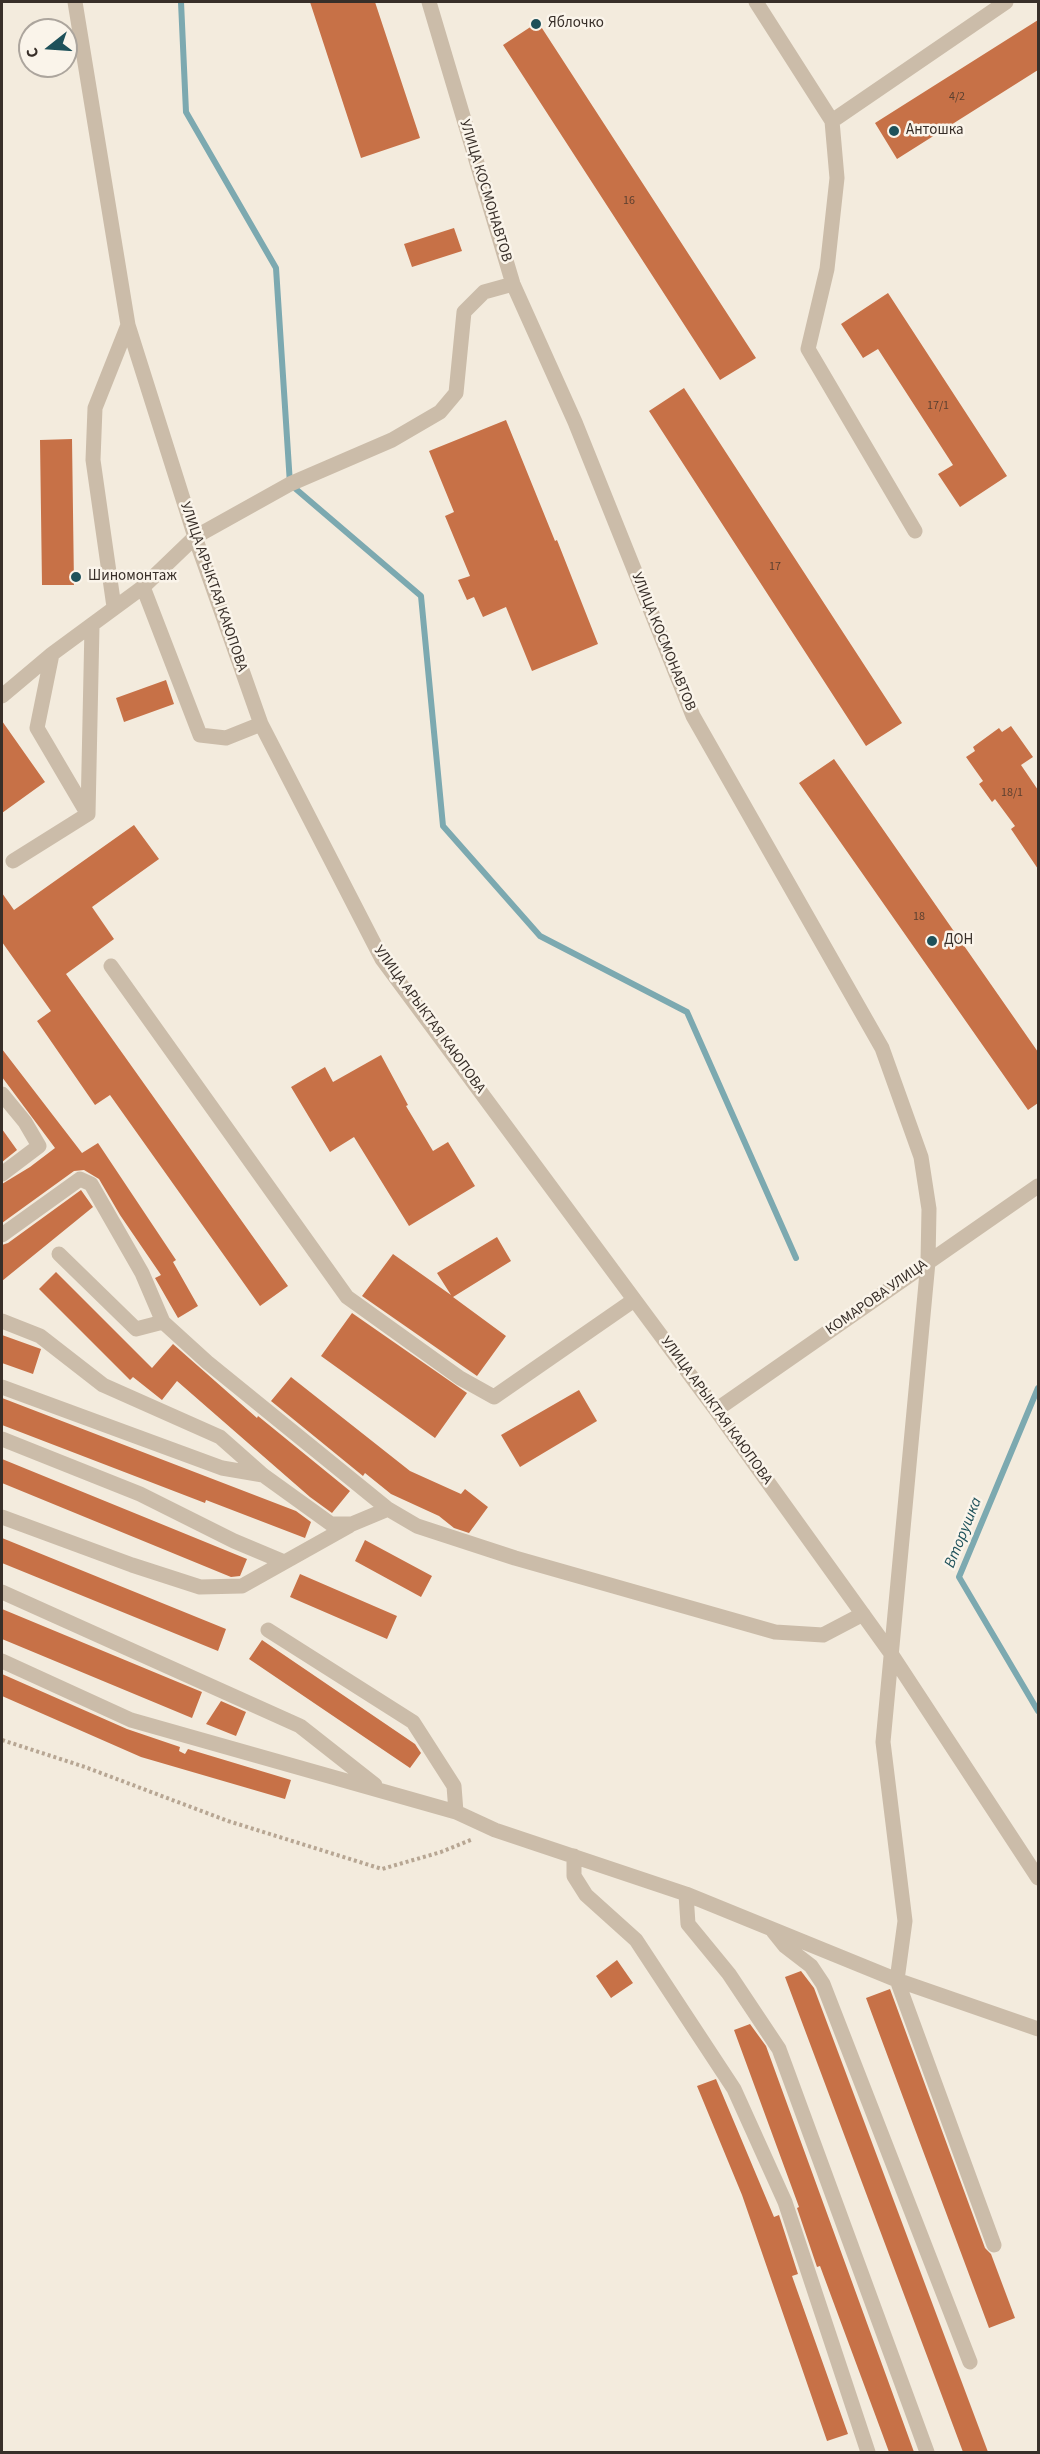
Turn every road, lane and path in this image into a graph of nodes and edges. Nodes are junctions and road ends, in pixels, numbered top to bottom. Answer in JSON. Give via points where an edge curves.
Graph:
{"nodes":[{"id":1,"x":75,"y":2,"type":"edge"},
{"id":2,"x":429,"y":2,"type":"edge"},
{"id":3,"x":756,"y":2,"type":"edge"},
{"id":4,"x":1006,"y":2,"type":"edge"},
{"id":5,"x":832,"y":121,"type":"junction"},
{"id":6,"x":513,"y":285,"type":"junction"},
{"id":7,"x":128,"y":325,"type":"junction"},
{"id":8,"x":915,"y":531,"type":"dead end"},
{"id":9,"x":195,"y":537,"type":"junction"},
{"id":10,"x":143,"y":587,"type":"junction"},
{"id":11,"x":114,"y":607,"type":"junction"},
{"id":12,"x":92,"y":626,"type":"junction"},
{"id":13,"x":52,"y":654,"type":"junction"},
{"id":14,"x":2,"y":696,"type":"edge"},
{"id":15,"x":261,"y":724,"type":"junction"},
{"id":16,"x":88,"y":814,"type":"junction"},
{"id":17,"x":13,"y":861,"type":"dead end"},
{"id":18,"x":111,"y":966,"type":"dead end"},
{"id":19,"x":2,"y":1094,"type":"edge"},
{"id":20,"x":2,"y":1174,"type":"edge"},
{"id":21,"x":1038,"y":1186,"type":"edge"},
{"id":22,"x":2,"y":1234,"type":"edge"},
{"id":23,"x":58,"y":1254,"type":"dead end"},
{"id":24,"x":928,"y":1262,"type":"junction"},
{"id":25,"x":634,"y":1300,"type":"junction"},
{"id":26,"x":2,"y":1322,"type":"edge"},
{"id":27,"x":164,"y":1322,"type":"junction"},
{"id":28,"x":2,"y":1387,"type":"edge"},
{"id":29,"x":716,"y":1410,"type":"junction"},
{"id":30,"x":2,"y":1439,"type":"edge"},
{"id":31,"x":263,"y":1475,"type":"junction"},
{"id":32,"x":388,"y":1509,"type":"junction"},
{"id":33,"x":2,"y":1517,"type":"edge"},
{"id":34,"x":352,"y":1524,"type":"junction"},
{"id":35,"x":284,"y":1562,"type":"junction"},
{"id":36,"x":2,"y":1592,"type":"edge"},
{"id":37,"x":863,"y":1614,"type":"junction"},
{"id":38,"x":268,"y":1630,"type":"dead end"},
{"id":39,"x":890,"y":1652,"type":"junction"},
{"id":40,"x":2,"y":1661,"type":"edge"},
{"id":41,"x":2,"y":1740,"type":"edge"},
{"id":42,"x":382,"y":1791,"type":"junction"},
{"id":43,"x":456,"y":1812,"type":"junction"},
{"id":44,"x":495,"y":1830,"type":"junction"},
{"id":45,"x":574,"y":1856,"type":"junction"},
{"id":46,"x":1038,"y":1878,"type":"edge"},
{"id":47,"x":686,"y":1894,"type":"junction"},
{"id":48,"x":771,"y":1928,"type":"junction"},
{"id":49,"x":897,"y":1980,"type":"junction"},
{"id":50,"x":1038,"y":2029,"type":"edge"},
{"id":51,"x":994,"y":2245,"type":"dead end"},
{"id":52,"x":970,"y":2362,"type":"dead end"},
{"id":53,"x":868,"y":2452,"type":"edge"},
{"id":54,"x":927,"y":2452,"type":"edge"}],
"edges":[{"from":1,"to":7,"type":"street","name":"УЛИЦА АРЫКТАЯ КАЮПОВА"},
{"from":2,"to":6,"type":"street","name":"УЛИЦА КОСМОНАВТОВ"},
{"from":3,"to":5,"type":"street"},
{"from":4,"to":5,"type":"street"},
{"from":5,"to":8,"type":"street","via":[[837,178],[827,269],[808,349]]},
{"from":6,"to":9,"type":"street","via":[[484,292],[464,312],[456,393],[440,412],[392,440],[290,484]]},
{"from":6,"to":24,"type":"street","name":"УЛИЦА КОСМОНАВТОВ","via":[[575,422],[693,716],[882,1048],[921,1157],[929,1209]]},
{"from":7,"to":9,"type":"street","name":"УЛИЦА АРЫКТАЯ КАЮПОВА"},
{"from":7,"to":11,"type":"street","via":[[95,408],[93,459]]},
{"from":9,"to":10,"type":"street"},
{"from":9,"to":15,"type":"street","name":"УЛИЦА АРЫКТАЯ КАЮПОВА"},
{"from":10,"to":11,"type":"street"},
{"from":10,"to":15,"type":"street","via":[[200,735],[226,738]]},
{"from":11,"to":12,"type":"street"},
{"from":12,"to":13,"type":"street"},
{"from":12,"to":16,"type":"street"},
{"from":13,"to":14,"type":"street"},
{"from":13,"to":16,"type":"street","via":[[37,728]]},
{"from":15,"to":25,"type":"street","name":"УЛИЦА АРЫКТАЯ КАЮПОВА","via":[[382,959]]},
{"from":16,"to":17,"type":"street"},
{"from":18,"to":25,"type":"street","via":[[347,1297],[460,1378],[494,1397]]},
{"from":19,"to":20,"type":"street","via":[[39,1146]]},
{"from":21,"to":24,"type":"street","name":"КОМАРОВА УЛИЦА"},
{"from":22,"to":27,"type":"street","via":[[80,1179],[91,1184],[142,1273]]},
{"from":23,"to":27,"type":"street","via":[[136,1329]]},
{"from":24,"to":29,"type":"street","name":"КОМАРОВА УЛИЦА"},
{"from":24,"to":39,"type":"street","name":"УЛИЦА КОСМОНАВТОВ"},
{"from":25,"to":29,"type":"street","name":"УЛИЦА АРЫКТАЯ КАЮПОВА"},
{"from":26,"to":31,"type":"street","via":[[40,1336],[103,1385],[220,1437]]},
{"from":27,"to":32,"type":"street","via":[[207,1362]]},
{"from":28,"to":31,"type":"street","via":[[222,1468]]},
{"from":29,"to":37,"type":"street","name":"УЛИЦА АРЫКТАЯ КАЮПОВА"},
{"from":30,"to":35,"type":"street","via":[[141,1494]]},
{"from":31,"to":34,"type":"street","via":[[332,1524]]},
{"from":32,"to":34,"type":"street"},
{"from":32,"to":37,"type":"street","via":[[417,1526],[515,1558],[775,1632],[823,1635]]},
{"from":33,"to":35,"type":"street","via":[[200,1587],[242,1586]]},
{"from":34,"to":35,"type":"street"},
{"from":36,"to":42,"type":"street","via":[[300,1726]]},
{"from":37,"to":39,"type":"street","name":"УЛИЦА АРЫКТАЯ КАЮПОВА"},
{"from":38,"to":43,"type":"street","via":[[413,1722],[454,1786]]},
{"from":39,"to":46,"type":"street","name":"УЛИЦА АРЫКТАЯ КАЮПОВА"},
{"from":39,"to":49,"type":"street","name":"УЛИЦА КОСМОНАВТОВ","via":[[883,1742],[905,1921]]},
{"from":40,"to":42,"type":"street","via":[[131,1720]]},
{"from":41,"to":44,"type":"path","via":[[228,1821],[382,1869],[441,1852]]},
{"from":42,"to":43,"type":"street"},
{"from":43,"to":44,"type":"street"},
{"from":44,"to":45,"type":"street"},
{"from":45,"to":47,"type":"street"},
{"from":45,"to":53,"type":"street","via":[[574,1876],[586,1895],[636,1940],[734,2089],[785,2202]]},
{"from":47,"to":48,"type":"street"},
{"from":47,"to":54,"type":"street","via":[[688,1924],[729,1974],[779,2049]]},
{"from":48,"to":49,"type":"street"},
{"from":48,"to":52,"type":"street","via":[[785,1946],[811,1966],[823,1984]]},
{"from":49,"to":50,"type":"street"},
{"from":49,"to":51,"type":"street"}]}
